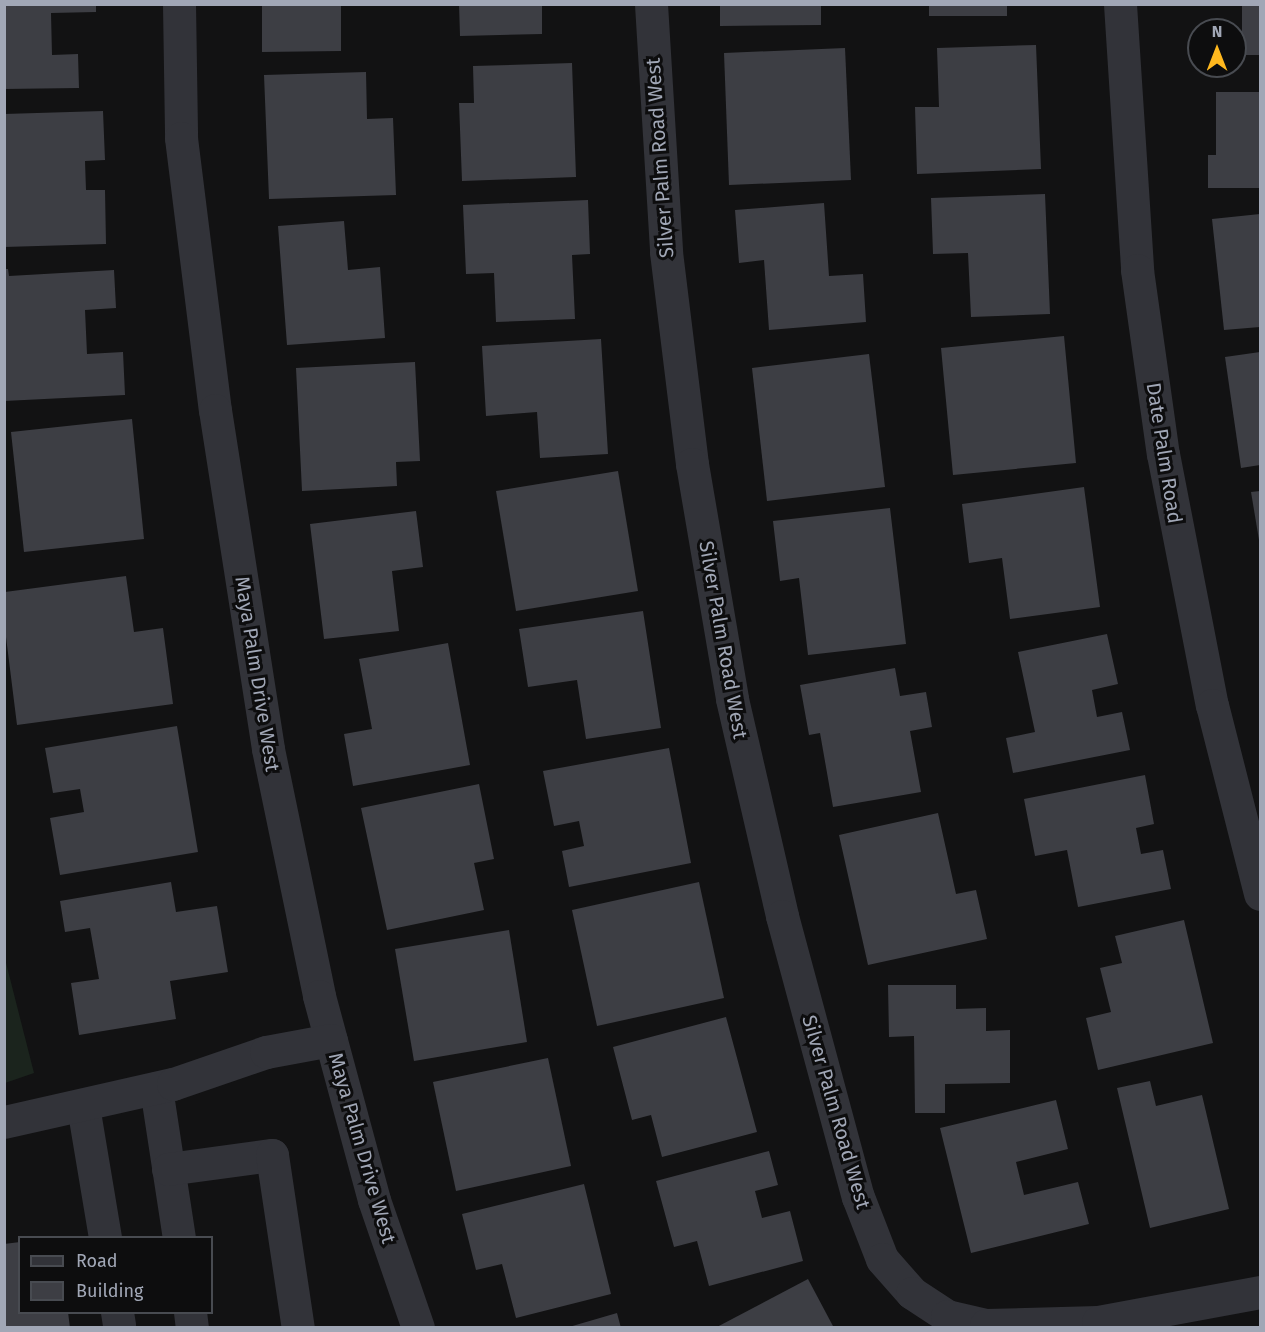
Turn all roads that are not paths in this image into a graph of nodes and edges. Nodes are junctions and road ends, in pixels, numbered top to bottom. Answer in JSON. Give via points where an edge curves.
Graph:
{"nodes":[{"id":1,"x":179,"y":4,"type":"edge"},
{"id":2,"x":651,"y":4,"type":"edge"},
{"id":3,"x":1120,"y":4,"type":"edge"},
{"id":4,"x":1260,"y":894,"type":"edge"},
{"id":5,"x":331,"y":1040,"type":"junction"},
{"id":6,"x":156,"y":1088,"type":"junction"},
{"id":7,"x":83,"y":1106,"type":"junction"},
{"id":8,"x":4,"y":1122,"type":"edge"},
{"id":9,"x":168,"y":1169,"type":"junction"},
{"id":10,"x":105,"y":1236,"type":"edge"},
{"id":11,"x":178,"y":1236,"type":"edge"},
{"id":12,"x":1260,"y":1292,"type":"edge"},
{"id":13,"x":298,"y":1328,"type":"edge"},
{"id":14,"x":418,"y":1328,"type":"edge"}],
"edges":[{"from":1,"to":5,"type":"street","name":"Maya Palm Drive West","via":[[181,138],[215,410],[268,749]]},
{"from":2,"to":12,"type":"street","name":"Silver Palm Road West","via":[[666,252],[692,464],[732,699],[788,938],[858,1197],[882,1259],[912,1293],[947,1316],[986,1325],[1098,1322]]},
{"from":3,"to":4,"type":"street","name":"Date Palm Road","via":[[1137,270],[1163,454],[1212,705]]},
{"from":5,"to":6,"type":"street","via":[[266,1052]]},
{"from":5,"to":14,"type":"street","name":"Maya Palm Drive West","via":[[374,1200]]},
{"from":6,"to":7,"type":"street"},
{"from":6,"to":9,"type":"street"},
{"from":7,"to":8,"type":"street"},
{"from":7,"to":10,"type":"street"},
{"from":9,"to":11,"type":"street"},
{"from":9,"to":13,"type":"street","via":[[272,1155]]}]}
